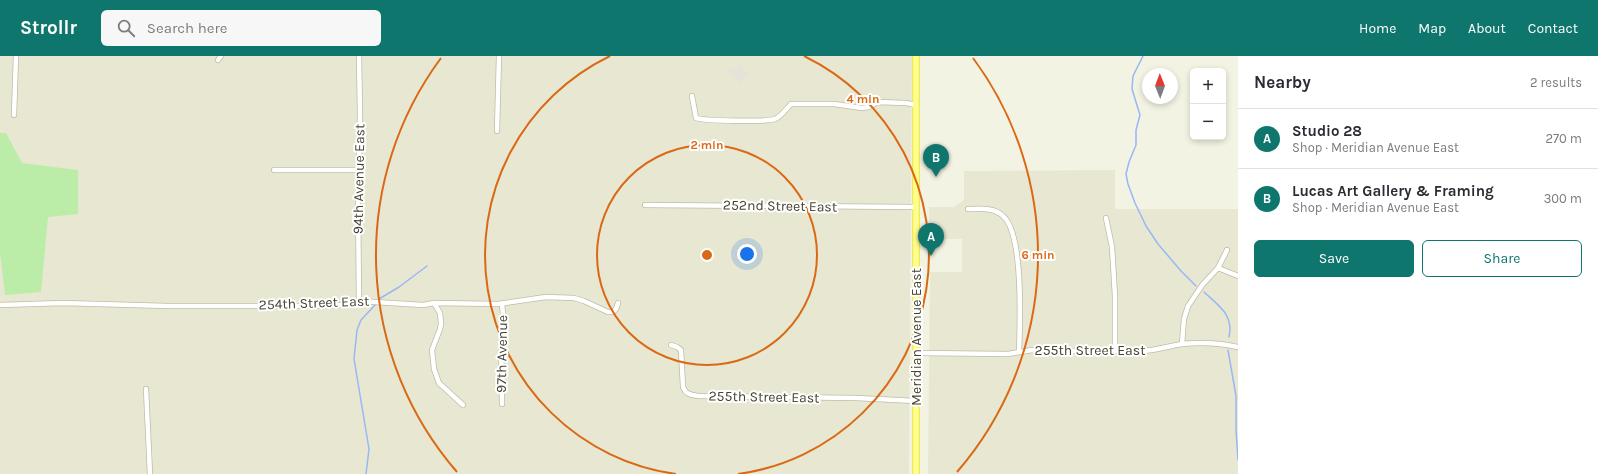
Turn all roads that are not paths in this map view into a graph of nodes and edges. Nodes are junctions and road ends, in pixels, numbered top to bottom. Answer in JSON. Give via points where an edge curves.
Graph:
{"nodes":[{"id":1,"x":16,"y":56,"type":"edge"},
{"id":2,"x":222,"y":56,"type":"edge"},
{"id":3,"x":359,"y":56,"type":"edge"},
{"id":4,"x":498,"y":56,"type":"edge"},
{"id":5,"x":916,"y":56,"type":"edge"},
{"id":6,"x":218,"y":60,"type":"dead end"},
{"id":7,"x":692,"y":96,"type":"dead end"},
{"id":8,"x":916,"y":105,"type":"junction"},
{"id":9,"x":14,"y":115,"type":"dead end"},
{"id":10,"x":497,"y":131,"type":"dead end"},
{"id":11,"x":274,"y":170,"type":"dead end"},
{"id":12,"x":358,"y":170,"type":"junction"},
{"id":13,"x":645,"y":205,"type":"dead end"},
{"id":14,"x":916,"y":207,"type":"junction"},
{"id":15,"x":968,"y":209,"type":"dead end"},
{"id":16,"x":1106,"y":218,"type":"dead end"},
{"id":17,"x":1227,"y":250,"type":"dead end"},
{"id":18,"x":1218,"y":268,"type":"junction"},
{"id":19,"x":1238,"y":276,"type":"edge"},
{"id":20,"x":358,"y":301,"type":"junction"},
{"id":21,"x":434,"y":303,"type":"junction"},
{"id":22,"x":618,"y":303,"type":"dead end"},
{"id":23,"x":502,"y":304,"type":"junction"},
{"id":24,"x":0,"y":305,"type":"edge"},
{"id":25,"x":1182,"y":344,"type":"junction"},
{"id":26,"x":671,"y":345,"type":"dead end"},
{"id":27,"x":1238,"y":347,"type":"edge"},
{"id":28,"x":1115,"y":350,"type":"junction"},
{"id":29,"x":1020,"y":352,"type":"junction"},
{"id":30,"x":917,"y":353,"type":"junction"},
{"id":31,"x":146,"y":389,"type":"dead end"},
{"id":32,"x":916,"y":401,"type":"junction"},
{"id":33,"x":502,"y":404,"type":"dead end"},
{"id":34,"x":463,"y":405,"type":"dead end"},
{"id":35,"x":150,"y":474,"type":"edge"},
{"id":36,"x":916,"y":474,"type":"edge"}],
"edges":[{"from":1,"to":9,"type":"street"},
{"from":2,"to":6,"type":"street"},
{"from":3,"to":12,"type":"street","name":"94th Avenue East"},
{"from":4,"to":10,"type":"street"},
{"from":5,"to":8,"type":"main road","name":"Meridian Avenue East"},
{"from":7,"to":8,"type":"street","via":[[696,118],[710,120],[774,119],[791,104],[798,103],[862,108],[870,107],[877,102]]},
{"from":8,"to":14,"type":"main road","name":"Meridian Avenue East"},
{"from":11,"to":12,"type":"street"},
{"from":12,"to":20,"type":"street","name":"94th Avenue East"},
{"from":13,"to":14,"type":"street","name":"252nd Street East"},
{"from":14,"to":30,"type":"main road","name":"Meridian Avenue East"},
{"from":15,"to":29,"type":"street","via":[[997,212],[1006,220],[1013,234],[1017,254]]},
{"from":16,"to":28,"type":"street","via":[[1112,246]]},
{"from":17,"to":18,"type":"street"},
{"from":18,"to":19,"type":"street"},
{"from":18,"to":25,"type":"street","via":[[1188,306]]},
{"from":20,"to":21,"type":"street","name":"254th Street East","via":[[423,305]]},
{"from":20,"to":24,"type":"street","name":"254th Street East","via":[[346,305],[303,306],[64,303]]},
{"from":21,"to":23,"type":"street","name":"254th Street East"},
{"from":21,"to":34,"type":"street","via":[[440,313],[441,324],[432,350],[434,369],[439,383]]},
{"from":22,"to":23,"type":"street","name":"254th Street East","via":[[613,312],[574,298],[546,297]]},
{"from":23,"to":33,"type":"street","name":"97th Avenue"},
{"from":25,"to":27,"type":"street","name":"255th Street East","via":[[1222,344]]},
{"from":25,"to":28,"type":"street","name":"255th Street East","via":[[1152,350]]},
{"from":26,"to":32,"type":"street","name":"255th Street East","via":[[679,348],[682,353],[684,387],[690,394]]},
{"from":28,"to":29,"type":"street","name":"255th Street East"},
{"from":29,"to":30,"type":"street","name":"255th Street East"},
{"from":30,"to":32,"type":"main road","name":"Meridian Avenue East"},
{"from":31,"to":35,"type":"street"},
{"from":32,"to":36,"type":"main road","name":"Meridian Avenue East"}]}
